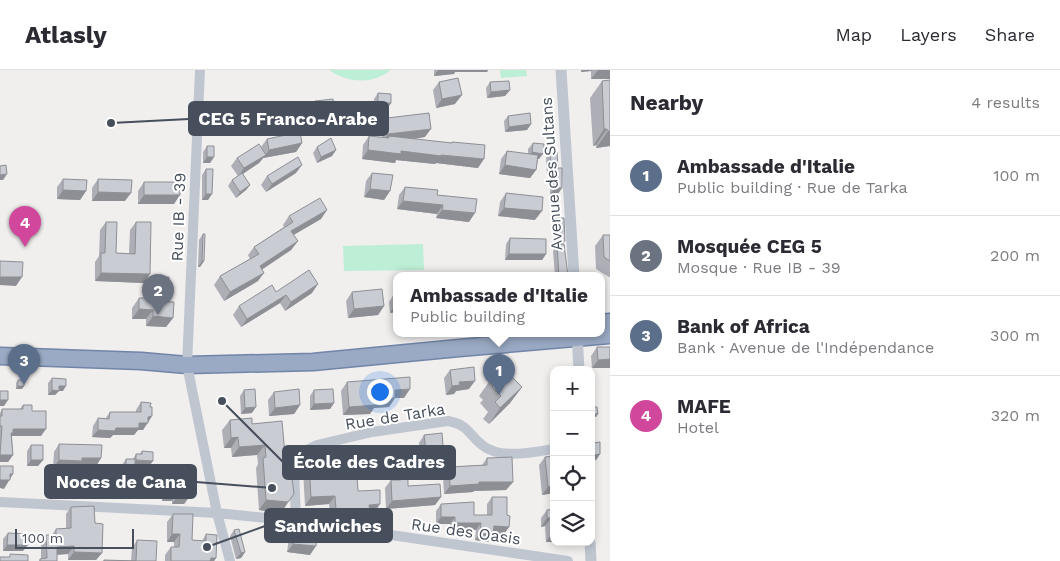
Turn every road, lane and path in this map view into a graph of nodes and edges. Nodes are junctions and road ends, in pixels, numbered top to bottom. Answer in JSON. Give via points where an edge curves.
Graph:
{"nodes":[{"id":1,"x":200,"y":70,"type":"edge"},
{"id":2,"x":561,"y":70,"type":"edge"},
{"id":3,"x":574,"y":272,"type":"edge"},
{"id":4,"x":507,"y":337,"type":"edge"},
{"id":5,"x":567,"y":337,"type":"edge"},
{"id":6,"x":577,"y":337,"type":"edge"},
{"id":7,"x":459,"y":348,"type":"junction"},
{"id":8,"x":0,"y":356,"type":"edge"},
{"id":9,"x":187,"y":365,"type":"junction"},
{"id":10,"x":579,"y":366,"type":"edge"},
{"id":11,"x":550,"y":450,"type":"edge"},
{"id":12,"x":0,"y":502,"type":"edge"},
{"id":13,"x":217,"y":513,"type":"junction"},
{"id":14,"x":296,"y":521,"type":"junction"},
{"id":15,"x":590,"y":546,"type":"edge"},
{"id":16,"x":230,"y":561,"type":"edge"},
{"id":17,"x":568,"y":561,"type":"edge"},
{"id":18,"x":591,"y":561,"type":"edge"}],
"edges":[{"from":1,"to":9,"type":"street","name":"Rue IB - 39"},
{"from":2,"to":3,"type":"street","name":"Avenue des Sultans"},
{"from":4,"to":7,"type":"highway"},
{"from":5,"to":7,"type":"highway"},
{"from":6,"to":10,"type":"street"},
{"from":7,"to":9,"type":"highway","via":[[312,362]]},
{"from":8,"to":9,"type":"highway"},
{"from":9,"to":13,"type":"street","name":"Rue IB - 39"},
{"from":11,"to":14,"type":"street","name":"Rue de Tarka","via":[[515,455],[503,453],[483,447],[459,423],[448,422],[372,432],[317,445],[297,458],[294,467]]},
{"from":12,"to":13,"type":"street","name":"Rue des Oasis"},
{"from":13,"to":14,"type":"street","name":"Rue des Oasis"},
{"from":13,"to":16,"type":"street","name":"Rue IB - 39"},
{"from":14,"to":17,"type":"street","name":"Rue des Oasis"},
{"from":15,"to":18,"type":"street"}]}
